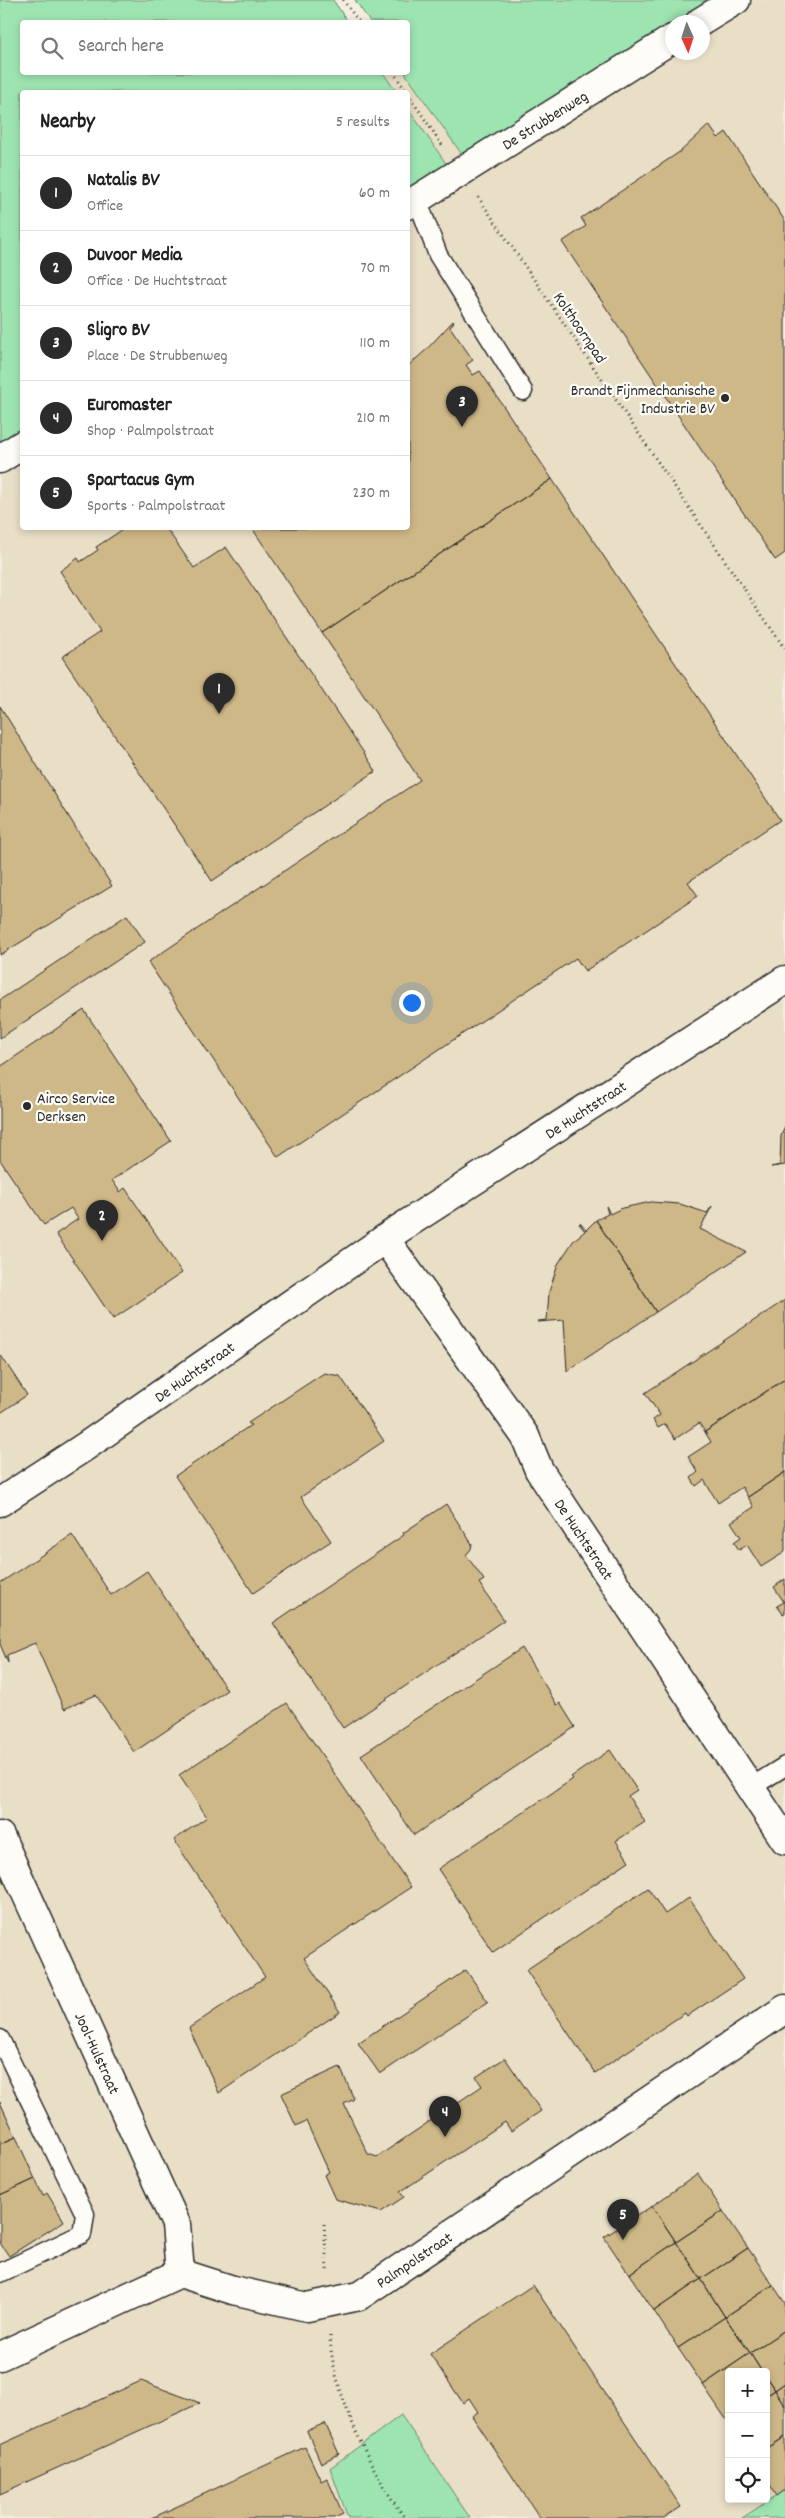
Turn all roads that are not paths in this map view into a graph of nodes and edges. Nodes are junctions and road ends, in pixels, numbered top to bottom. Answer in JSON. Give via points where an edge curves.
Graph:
{"nodes":[{"id":1,"x":736,"y":0,"type":"edge"},
{"id":2,"x":710,"y":16,"type":"edge"},
{"id":3,"x":665,"y":44,"type":"edge"},
{"id":4,"x":412,"y":202,"type":"edge"},
{"id":5,"x":523,"y":390,"type":"dead end"},
{"id":6,"x":20,"y":446,"type":"edge"},
{"id":7,"x":0,"y":459,"type":"edge"},
{"id":8,"x":785,"y":980,"type":"edge"},
{"id":9,"x":385,"y":1239,"type":"junction"},
{"id":10,"x":0,"y":1502,"type":"edge"},
{"id":11,"x":785,"y":1766,"type":"edge"},
{"id":12,"x":750,"y":1788,"type":"junction"},
{"id":13,"x":0,"y":1836,"type":"edge"},
{"id":14,"x":785,"y":1840,"type":"edge"},
{"id":15,"x":785,"y":2009,"type":"edge"},
{"id":16,"x":0,"y":2039,"type":"edge"},
{"id":17,"x":0,"y":2273,"type":"edge"},
{"id":18,"x":180,"y":2273,"type":"junction"},
{"id":19,"x":0,"y":2356,"type":"edge"}],
"edges":[{"from":1,"to":2,"type":"street"},
{"from":3,"to":4,"type":"street","name":"De Strubbenweg"},
{"from":4,"to":5,"type":"lane","name":"De Strubbenweg","via":[[438,255]]},
{"from":6,"to":7,"type":"street"},
{"from":8,"to":9,"type":"street","name":"De Huchtstraat"},
{"from":9,"to":10,"type":"street","name":"De Huchtstraat"},
{"from":9,"to":12,"type":"street","name":"De Huchtstraat","via":[[525,1436],[539,1470]]},
{"from":11,"to":12,"type":"lane"},
{"from":12,"to":14,"type":"street","name":"De Huchtstraat"},
{"from":13,"to":18,"type":"street","name":"Jool-Hulstraat","via":[[176,2224]]},
{"from":15,"to":18,"type":"street","name":"Palmpolstraat","via":[[359,2296],[307,2307],[233,2290]]},
{"from":16,"to":17,"type":"lane","via":[[85,2214],[82,2234]]},
{"from":18,"to":19,"type":"street"}]}
